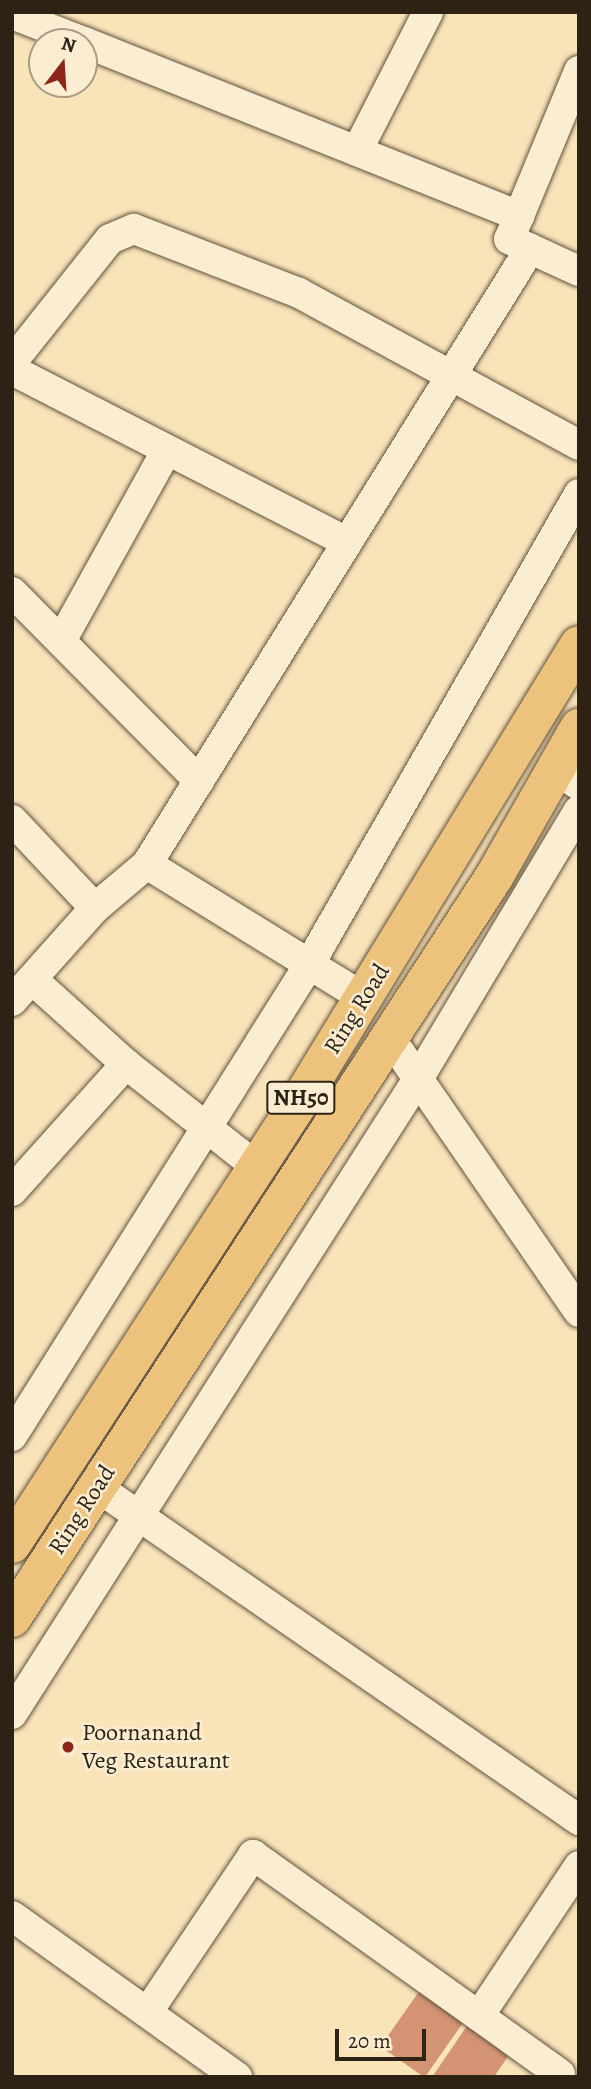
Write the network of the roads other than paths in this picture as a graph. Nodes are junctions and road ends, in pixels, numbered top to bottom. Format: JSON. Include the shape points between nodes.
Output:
{"nodes":[{"id":1,"x":12,"y":14,"type":"edge"},
{"id":2,"x":416,"y":16,"type":"edge"},
{"id":3,"x":48,"y":28,"type":"edge"},
{"id":4,"x":98,"y":48,"type":"edge"},
{"id":5,"x":579,"y":71,"type":"edge"},
{"id":6,"x":357,"y":151,"type":"junction"},
{"id":7,"x":519,"y":216,"type":"junction"},
{"id":8,"x":530,"y":249,"type":"junction"},
{"id":9,"x":579,"y":271,"type":"edge"},
{"id":10,"x":12,"y":362,"type":"edge"},
{"id":11,"x":12,"y":370,"type":"edge"},
{"id":12,"x":452,"y":374,"type":"junction"},
{"id":13,"x":579,"y":445,"type":"edge"},
{"id":14,"x":167,"y":450,"type":"junction"},
{"id":15,"x":579,"y":494,"type":"edge"},
{"id":16,"x":347,"y":542,"type":"junction"},
{"id":17,"x":12,"y":592,"type":"edge"},
{"id":18,"x":61,"y":642,"type":"junction"},
{"id":19,"x":579,"y":645,"type":"edge"},
{"id":20,"x":579,"y":728,"type":"edge"},
{"id":21,"x":567,"y":778,"type":"edge"},
{"id":22,"x":199,"y":781,"type":"junction"},
{"id":23,"x":579,"y":810,"type":"edge"},
{"id":24,"x":12,"y":820,"type":"edge"},
{"id":25,"x":147,"y":864,"type":"junction"},
{"id":26,"x":95,"y":908,"type":"junction"},
{"id":27,"x":309,"y":965,"type":"junction"},
{"id":28,"x":23,"y":991,"type":"edge"},
{"id":29,"x":364,"y":998,"type":"junction"},
{"id":30,"x":390,"y":1038,"type":"junction"},
{"id":31,"x":126,"y":1064,"type":"junction"},
{"id":32,"x":418,"y":1079,"type":"junction"},
{"id":33,"x":209,"y":1130,"type":"junction"},
{"id":34,"x":257,"y":1167,"type":"junction"},
{"id":35,"x":12,"y":1191,"type":"edge"},
{"id":36,"x":579,"y":1312,"type":"edge"},
{"id":37,"x":12,"y":1436,"type":"edge"},
{"id":38,"x":97,"y":1487,"type":"junction"},
{"id":39,"x":136,"y":1514,"type":"junction"},
{"id":40,"x":12,"y":1544,"type":"edge"},
{"id":41,"x":12,"y":1618,"type":"edge"},
{"id":42,"x":12,"y":1714,"type":"edge"},
{"id":43,"x":579,"y":1820,"type":"edge"},
{"id":44,"x":579,"y":1866,"type":"edge"},
{"id":45,"x":12,"y":1916,"type":"edge"},
{"id":46,"x":149,"y":2010,"type":"junction"},
{"id":47,"x":479,"y":2016,"type":"junction"},
{"id":48,"x":560,"y":2074,"type":"dead end"},
{"id":49,"x":237,"y":2077,"type":"edge"}],
"edges":[{"from":1,"to":3,"type":"street"},
{"from":2,"to":6,"type":"street"},
{"from":4,"to":6,"type":"street"},
{"from":5,"to":7,"type":"street"},
{"from":6,"to":7,"type":"street"},
{"from":7,"to":8,"type":"street","via":[[509,239]]},
{"from":8,"to":9,"type":"street"},
{"from":8,"to":12,"type":"street"},
{"from":10,"to":12,"type":"street","via":[[110,239],[134,229],[299,293]]},
{"from":11,"to":14,"type":"street"},
{"from":12,"to":13,"type":"street"},
{"from":12,"to":16,"type":"street"},
{"from":14,"to":16,"type":"street"},
{"from":14,"to":18,"type":"street"},
{"from":15,"to":27,"type":"street"},
{"from":16,"to":22,"type":"street"},
{"from":17,"to":18,"type":"street"},
{"from":18,"to":22,"type":"street"},
{"from":19,"to":29,"type":"highway","name":"Ring Road","number":"NH50"},
{"from":20,"to":21,"type":"highway","name":"Ring Road","number":"NH50"},
{"from":21,"to":30,"type":"highway","name":"Ring Road","number":"NH50"},
{"from":22,"to":25,"type":"street"},
{"from":23,"to":32,"type":"street"},
{"from":24,"to":26,"type":"street"},
{"from":25,"to":26,"type":"street"},
{"from":25,"to":27,"type":"street"},
{"from":26,"to":28,"type":"street"},
{"from":27,"to":29,"type":"street"},
{"from":27,"to":33,"type":"street"},
{"from":28,"to":31,"type":"street"},
{"from":29,"to":34,"type":"highway","name":"Ring Road","number":"NH50"},
{"from":30,"to":32,"type":"street"},
{"from":30,"to":38,"type":"highway","name":"Ring Road","number":"NH50"},
{"from":31,"to":33,"type":"street"},
{"from":31,"to":35,"type":"street"},
{"from":32,"to":36,"type":"street"},
{"from":32,"to":39,"type":"street"},
{"from":33,"to":34,"type":"street"},
{"from":33,"to":37,"type":"street"},
{"from":34,"to":40,"type":"highway","name":"Ring Road","number":"NH50"},
{"from":38,"to":39,"type":"street"},
{"from":38,"to":41,"type":"highway","name":"Ring Road","number":"NH50"},
{"from":39,"to":42,"type":"street"},
{"from":39,"to":43,"type":"street"},
{"from":44,"to":47,"type":"street"},
{"from":45,"to":46,"type":"street"},
{"from":46,"to":47,"type":"street","via":[[253,1855]]},
{"from":46,"to":49,"type":"street"},
{"from":47,"to":48,"type":"street"}]}
